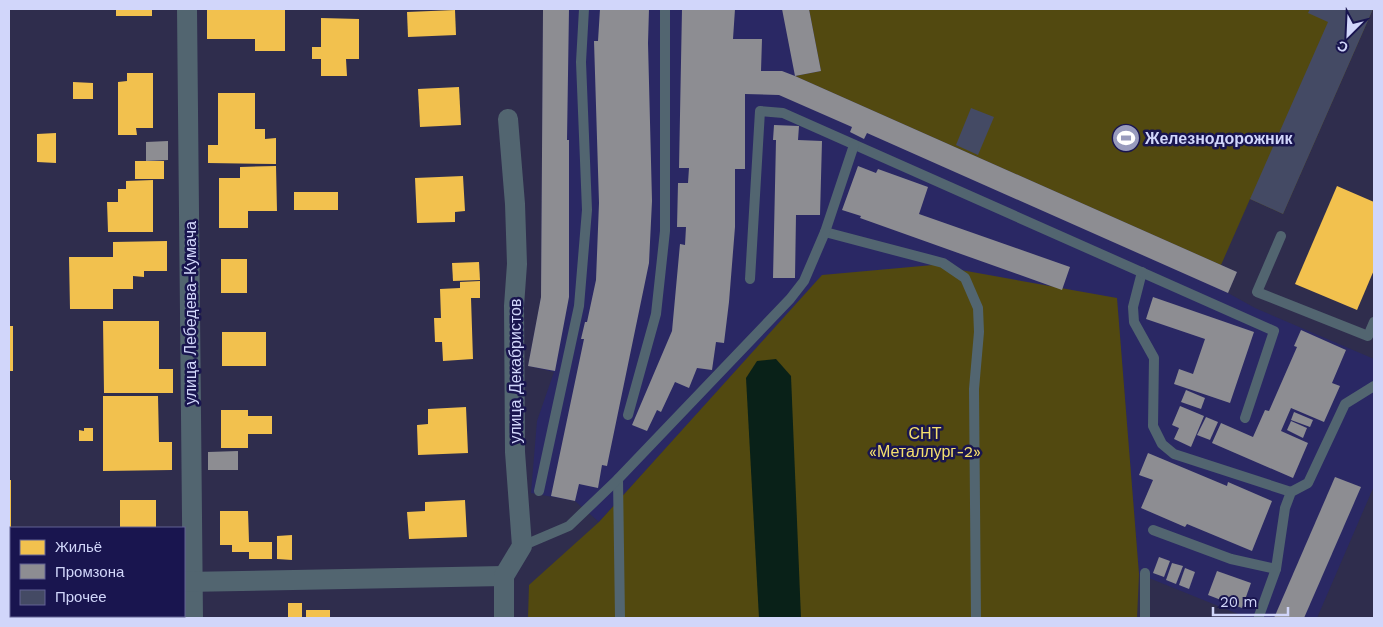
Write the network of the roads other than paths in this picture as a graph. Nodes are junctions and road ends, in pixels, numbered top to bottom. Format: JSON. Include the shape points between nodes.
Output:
{"nodes":[{"id":1,"x":187,"y":9,"type":"edge"},
{"id":2,"x":584,"y":9,"type":"edge"},
{"id":3,"x":665,"y":9,"type":"edge"},
{"id":4,"x":508,"y":119,"type":"dead end"},
{"id":5,"x":854,"y":145,"type":"junction"},
{"id":6,"x":825,"y":232,"type":"junction"},
{"id":7,"x":1281,"y":236,"type":"dead end"},
{"id":8,"x":1142,"y":272,"type":"junction"},
{"id":9,"x":750,"y":279,"type":"dead end"},
{"id":10,"x":1374,"y":322,"type":"edge"},
{"id":11,"x":1374,"y":386,"type":"edge"},
{"id":12,"x":628,"y":415,"type":"dead end"},
{"id":13,"x":1245,"y":418,"type":"dead end"},
{"id":14,"x":618,"y":479,"type":"junction"},
{"id":15,"x":539,"y":491,"type":"dead end"},
{"id":16,"x":1291,"y":492,"type":"junction"},
{"id":17,"x":1153,"y":530,"type":"dead end"},
{"id":18,"x":522,"y":546,"type":"junction"},
{"id":19,"x":1276,"y":569,"type":"junction"},
{"id":20,"x":1145,"y":573,"type":"dead end"},
{"id":21,"x":504,"y":576,"type":"junction"},
{"id":22,"x":188,"y":582,"type":"edge"},
{"id":23,"x":1259,"y":616,"type":"dead end"},
{"id":24,"x":193,"y":618,"type":"edge"},
{"id":25,"x":504,"y":618,"type":"edge"},
{"id":26,"x":620,"y":618,"type":"edge"},
{"id":27,"x":976,"y":618,"type":"edge"},
{"id":28,"x":1145,"y":618,"type":"edge"}],
"edges":[{"from":1,"to":22,"type":"street","name":"улица Лебедева-Кумача"},
{"from":2,"to":15,"type":"lane","via":[[581,62],[587,210],[580,296]]},
{"from":3,"to":12,"type":"lane","via":[[665,232],[656,314]]},
{"from":4,"to":18,"type":"street","name":"улица Декабристов","via":[[515,204],[515,452]]},
{"from":5,"to":6,"type":"lane"},
{"from":5,"to":8,"type":"lane"},
{"from":5,"to":9,"type":"lane","via":[[783,113],[760,111]]},
{"from":6,"to":14,"type":"lane","via":[[804,281],[790,299]]},
{"from":6,"to":27,"type":"lane","via":[[943,264],[965,278],[978,308],[974,389]]},
{"from":7,"to":10,"type":"lane","via":[[1257,292],[1368,336]]},
{"from":8,"to":13,"type":"lane","via":[[1274,331]]},
{"from":8,"to":16,"type":"lane","via":[[1133,307],[1134,322],[1154,358],[1152,426],[1162,444],[1174,454]]},
{"from":11,"to":16,"type":"lane","via":[[1345,404],[1308,483]]},
{"from":14,"to":18,"type":"lane","via":[[568,526]]},
{"from":14,"to":26,"type":"lane"},
{"from":16,"to":19,"type":"lane","via":[[1285,508]]},
{"from":17,"to":19,"type":"lane","via":[[1231,560]]},
{"from":18,"to":21,"type":"street"},
{"from":19,"to":23,"type":"lane"},
{"from":20,"to":28,"type":"lane"},
{"from":21,"to":22,"type":"street"},
{"from":21,"to":25,"type":"street"},
{"from":22,"to":24,"type":"street","name":"улица Лебедева-Кумача"}]}
